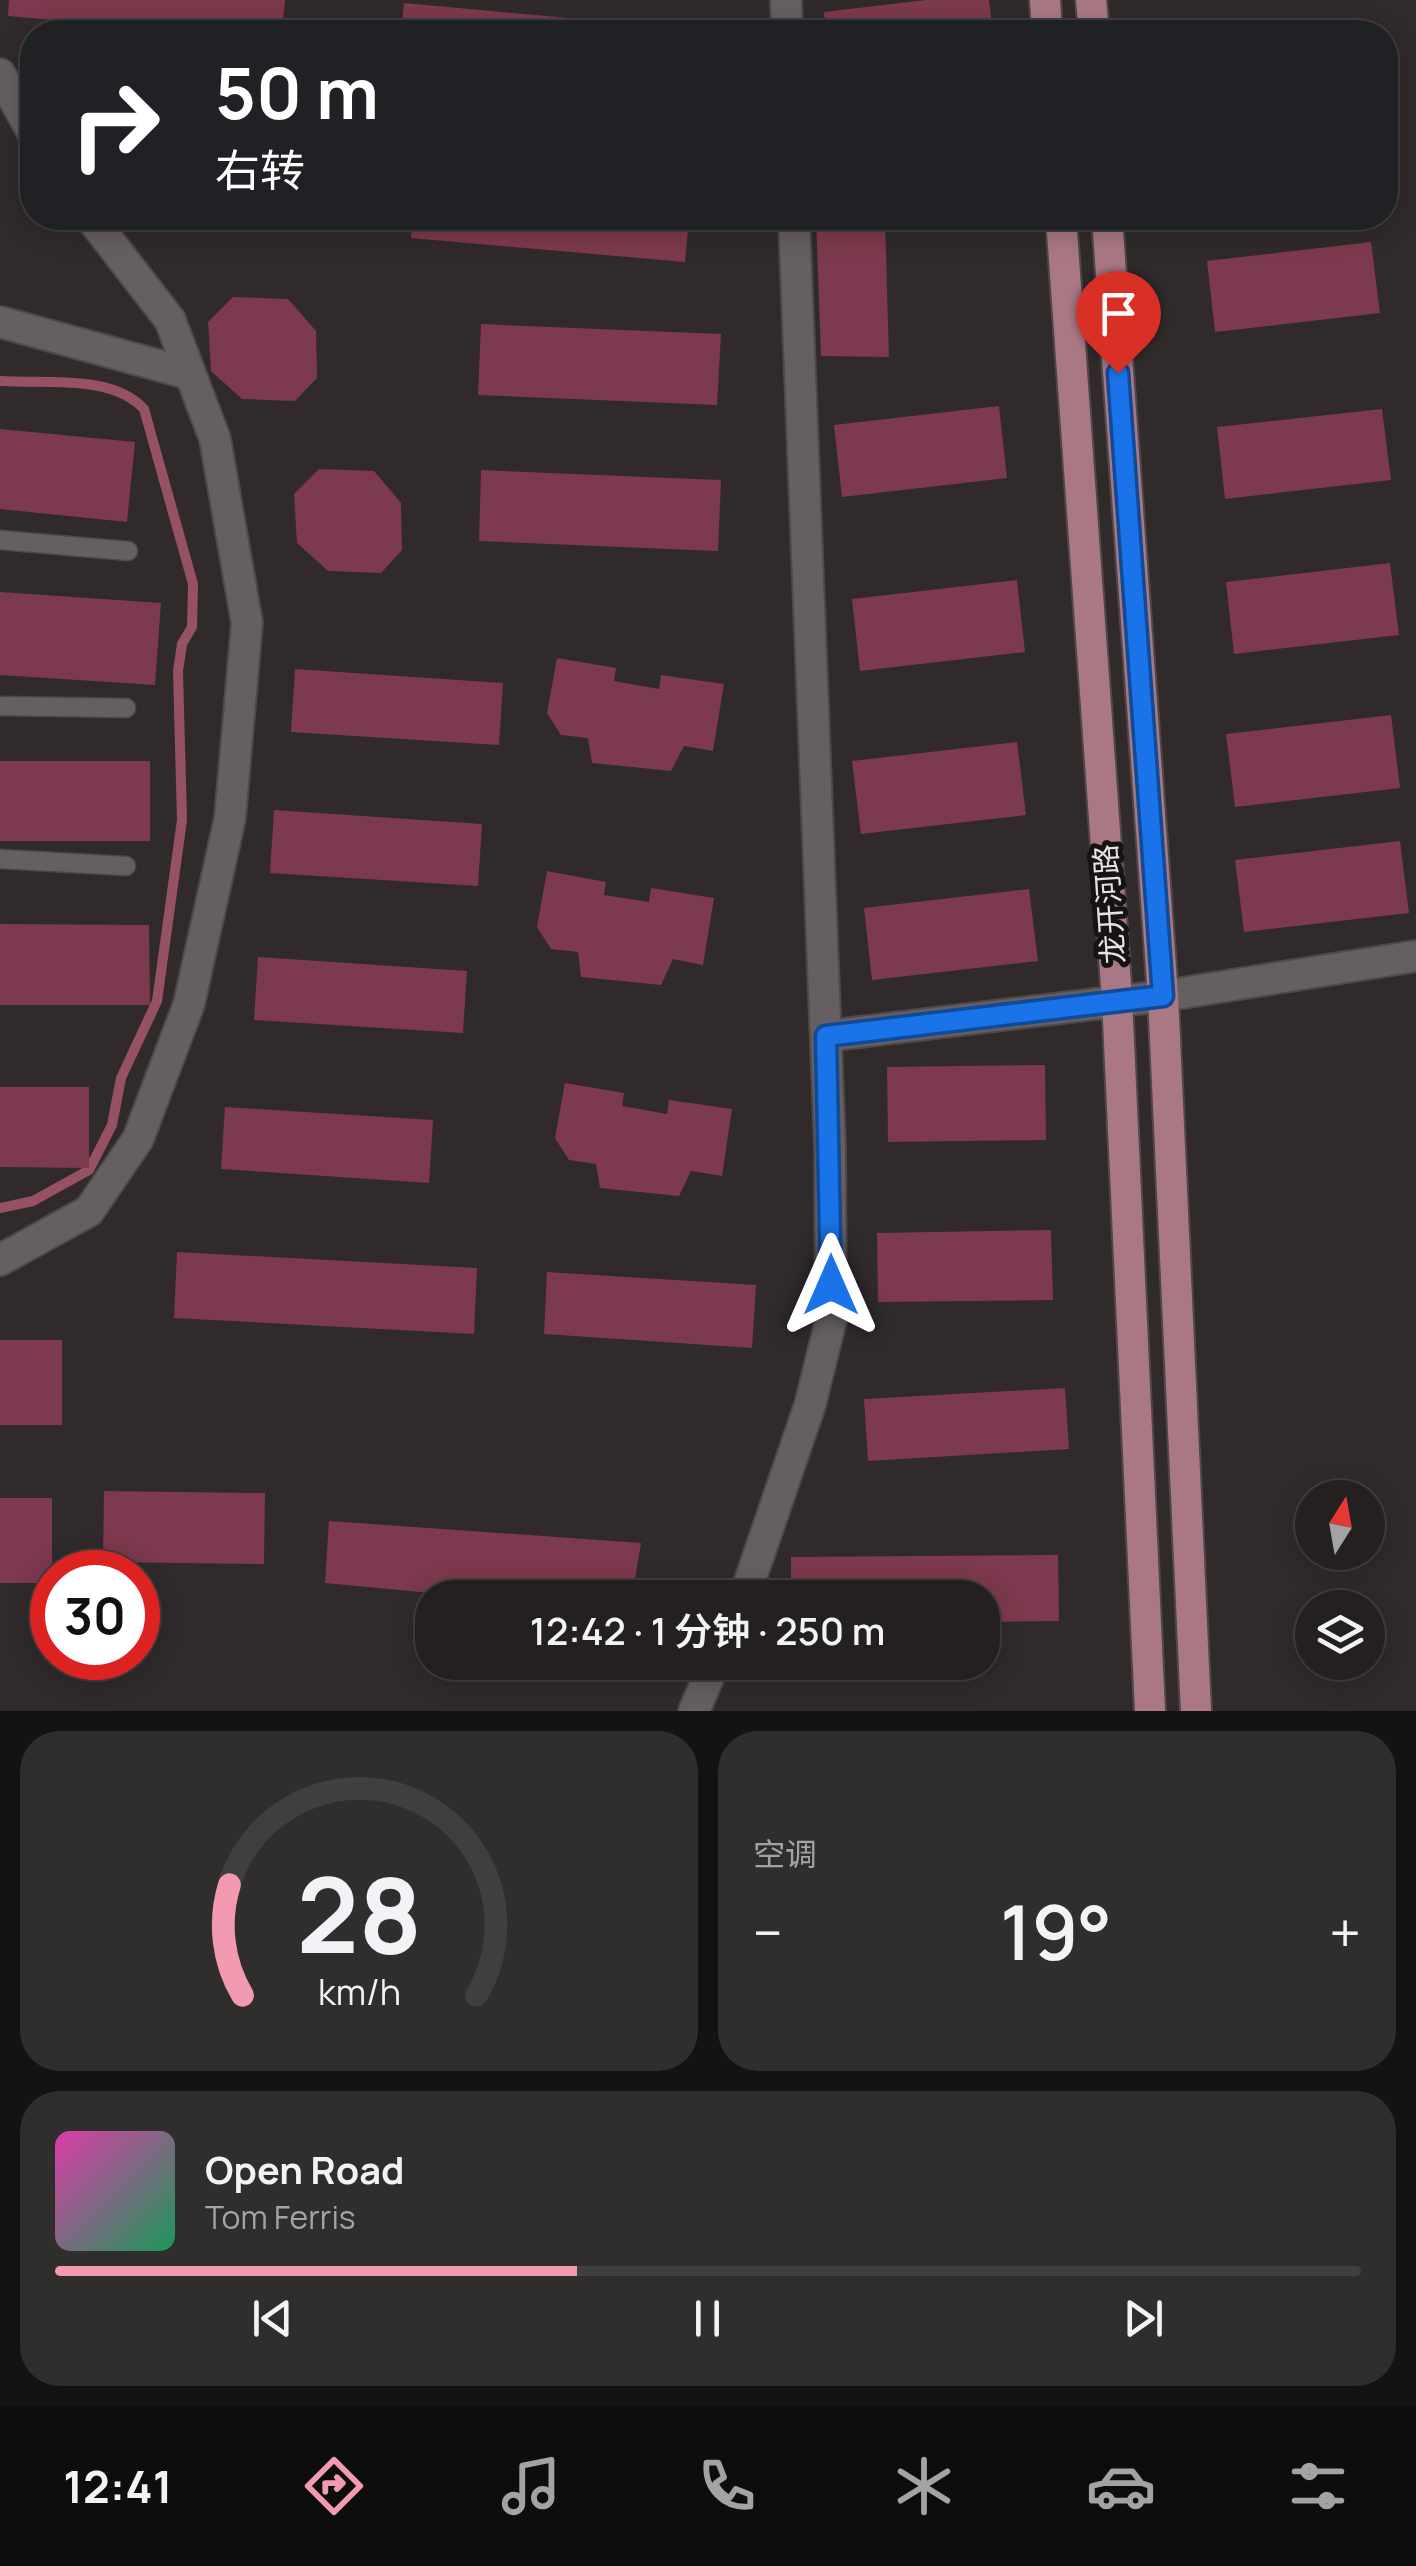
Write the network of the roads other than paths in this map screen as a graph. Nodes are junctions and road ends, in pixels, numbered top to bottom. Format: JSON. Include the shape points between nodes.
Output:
{"nodes":[{"id":1,"x":0,"y":74,"type":"edge"},
{"id":2,"x":20,"y":110,"type":"edge"},
{"id":3,"x":100,"y":230,"type":"edge"},
{"id":4,"x":794,"y":230,"type":"edge"},
{"id":5,"x":1061,"y":230,"type":"edge"},
{"id":6,"x":1108,"y":230,"type":"edge"},
{"id":7,"x":0,"y":322,"type":"edge"},
{"id":8,"x":190,"y":374,"type":"junction"},
{"id":9,"x":0,"y":540,"type":"edge"},
{"id":10,"x":128,"y":551,"type":"dead end"},
{"id":11,"x":0,"y":706,"type":"edge"},
{"id":12,"x":126,"y":708,"type":"dead end"},
{"id":13,"x":0,"y":859,"type":"edge"},
{"id":14,"x":126,"y":866,"type":"dead end"},
{"id":15,"x":1416,"y":956,"type":"edge"},
{"id":16,"x":1163,"y":996,"type":"junction"},
{"id":17,"x":1117,"y":999,"type":"junction"},
{"id":18,"x":826,"y":1036,"type":"junction"},
{"id":19,"x":0,"y":1260,"type":"edge"},
{"id":20,"x":750,"y":1580,"type":"edge"},
{"id":21,"x":708,"y":1680,"type":"edge"},
{"id":22,"x":694,"y":1711,"type":"edge"},
{"id":23,"x":1150,"y":1711,"type":"edge"},
{"id":24,"x":1196,"y":1711,"type":"edge"}],
"edges":[{"from":1,"to":2,"type":"street"},
{"from":3,"to":8,"type":"street","via":[[170,320]]},
{"from":4,"to":18,"type":"street"},
{"from":5,"to":17,"type":"main road","name":"龙开河路"},
{"from":6,"to":16,"type":"main road","name":"龙开河路"},
{"from":7,"to":8,"type":"street"},
{"from":8,"to":19,"type":"street","via":[[215,439],[247,623],[230,818],[190,1004],[138,1140],[89,1211]]},
{"from":9,"to":10,"type":"lane"},
{"from":11,"to":12,"type":"lane"},
{"from":13,"to":14,"type":"lane"},
{"from":15,"to":16,"type":"street"},
{"from":16,"to":17,"type":"street"},
{"from":16,"to":24,"type":"main road","name":"龙开河路"},
{"from":17,"to":18,"type":"street"},
{"from":17,"to":23,"type":"main road","name":"龙开河路"},
{"from":18,"to":20,"type":"street","via":[[831,1320],[810,1405]]},
{"from":21,"to":22,"type":"street"}]}
